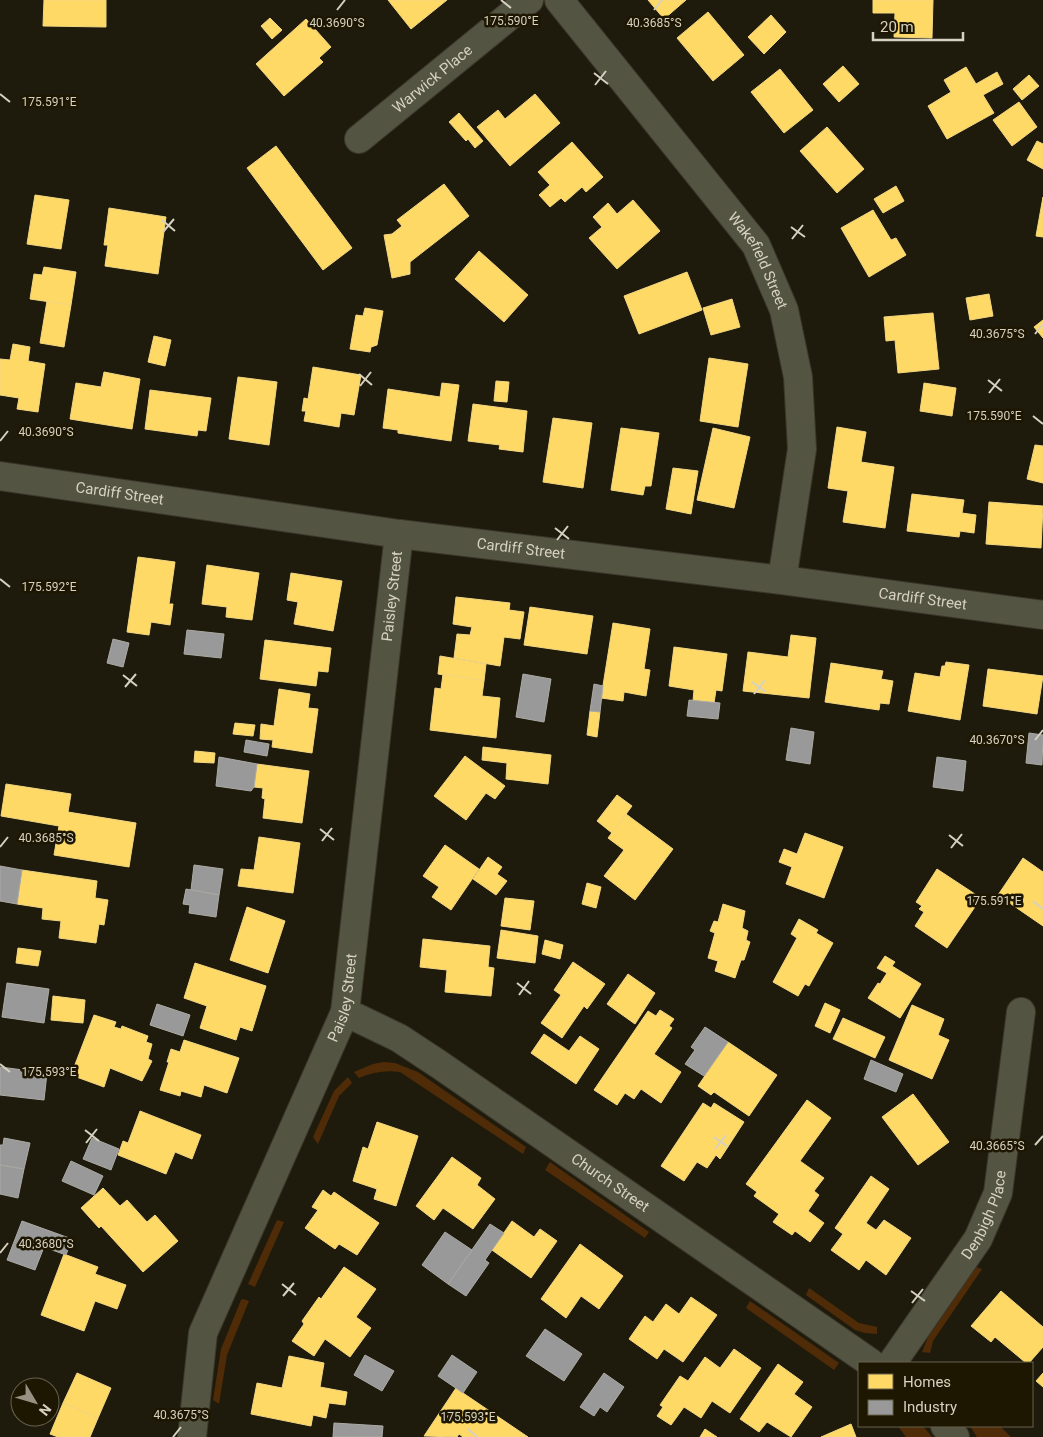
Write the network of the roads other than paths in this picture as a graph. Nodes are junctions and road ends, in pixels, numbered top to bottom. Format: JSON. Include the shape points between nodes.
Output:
{"nodes":[{"id":1,"x":529,"y":0,"type":"edge"},
{"id":2,"x":559,"y":0,"type":"edge"},
{"id":3,"x":359,"y":140,"type":"dead end"},
{"id":4,"x":0,"y":476,"type":"edge"},
{"id":5,"x":399,"y":534,"type":"junction"},
{"id":6,"x":782,"y":580,"type":"junction"},
{"id":7,"x":1043,"y":615,"type":"edge"},
{"id":8,"x":345,"y":1012,"type":"junction"},
{"id":9,"x":1021,"y":1012,"type":"dead end"},
{"id":10,"x":870,"y":1362,"type":"edge"},
{"id":11,"x":893,"y":1362,"type":"edge"},
{"id":12,"x":946,"y":1427,"type":"edge"},
{"id":13,"x":192,"y":1437,"type":"edge"},
{"id":14,"x":955,"y":1437,"type":"edge"}],
"edges":[{"from":1,"to":3,"type":"street","name":"Warwick Place"},
{"from":2,"to":6,"type":"street","name":"Wakefield Street","via":[[756,245],[784,310],[798,377],[802,449]]},
{"from":4,"to":5,"type":"street","name":"Cardiff Street"},
{"from":5,"to":6,"type":"street","name":"Cardiff Street"},
{"from":5,"to":8,"type":"street","name":"Paisley Street"},
{"from":6,"to":7,"type":"street","name":"Cardiff Street"},
{"from":8,"to":10,"type":"street","name":"Church Street","via":[[400,1038],[440,1064]]},
{"from":8,"to":13,"type":"street","name":"Paisley Street","via":[[203,1333]]},
{"from":9,"to":11,"type":"street","name":"Denbigh Place","via":[[998,1193],[978,1240]]},
{"from":12,"to":14,"type":"street"}]}
